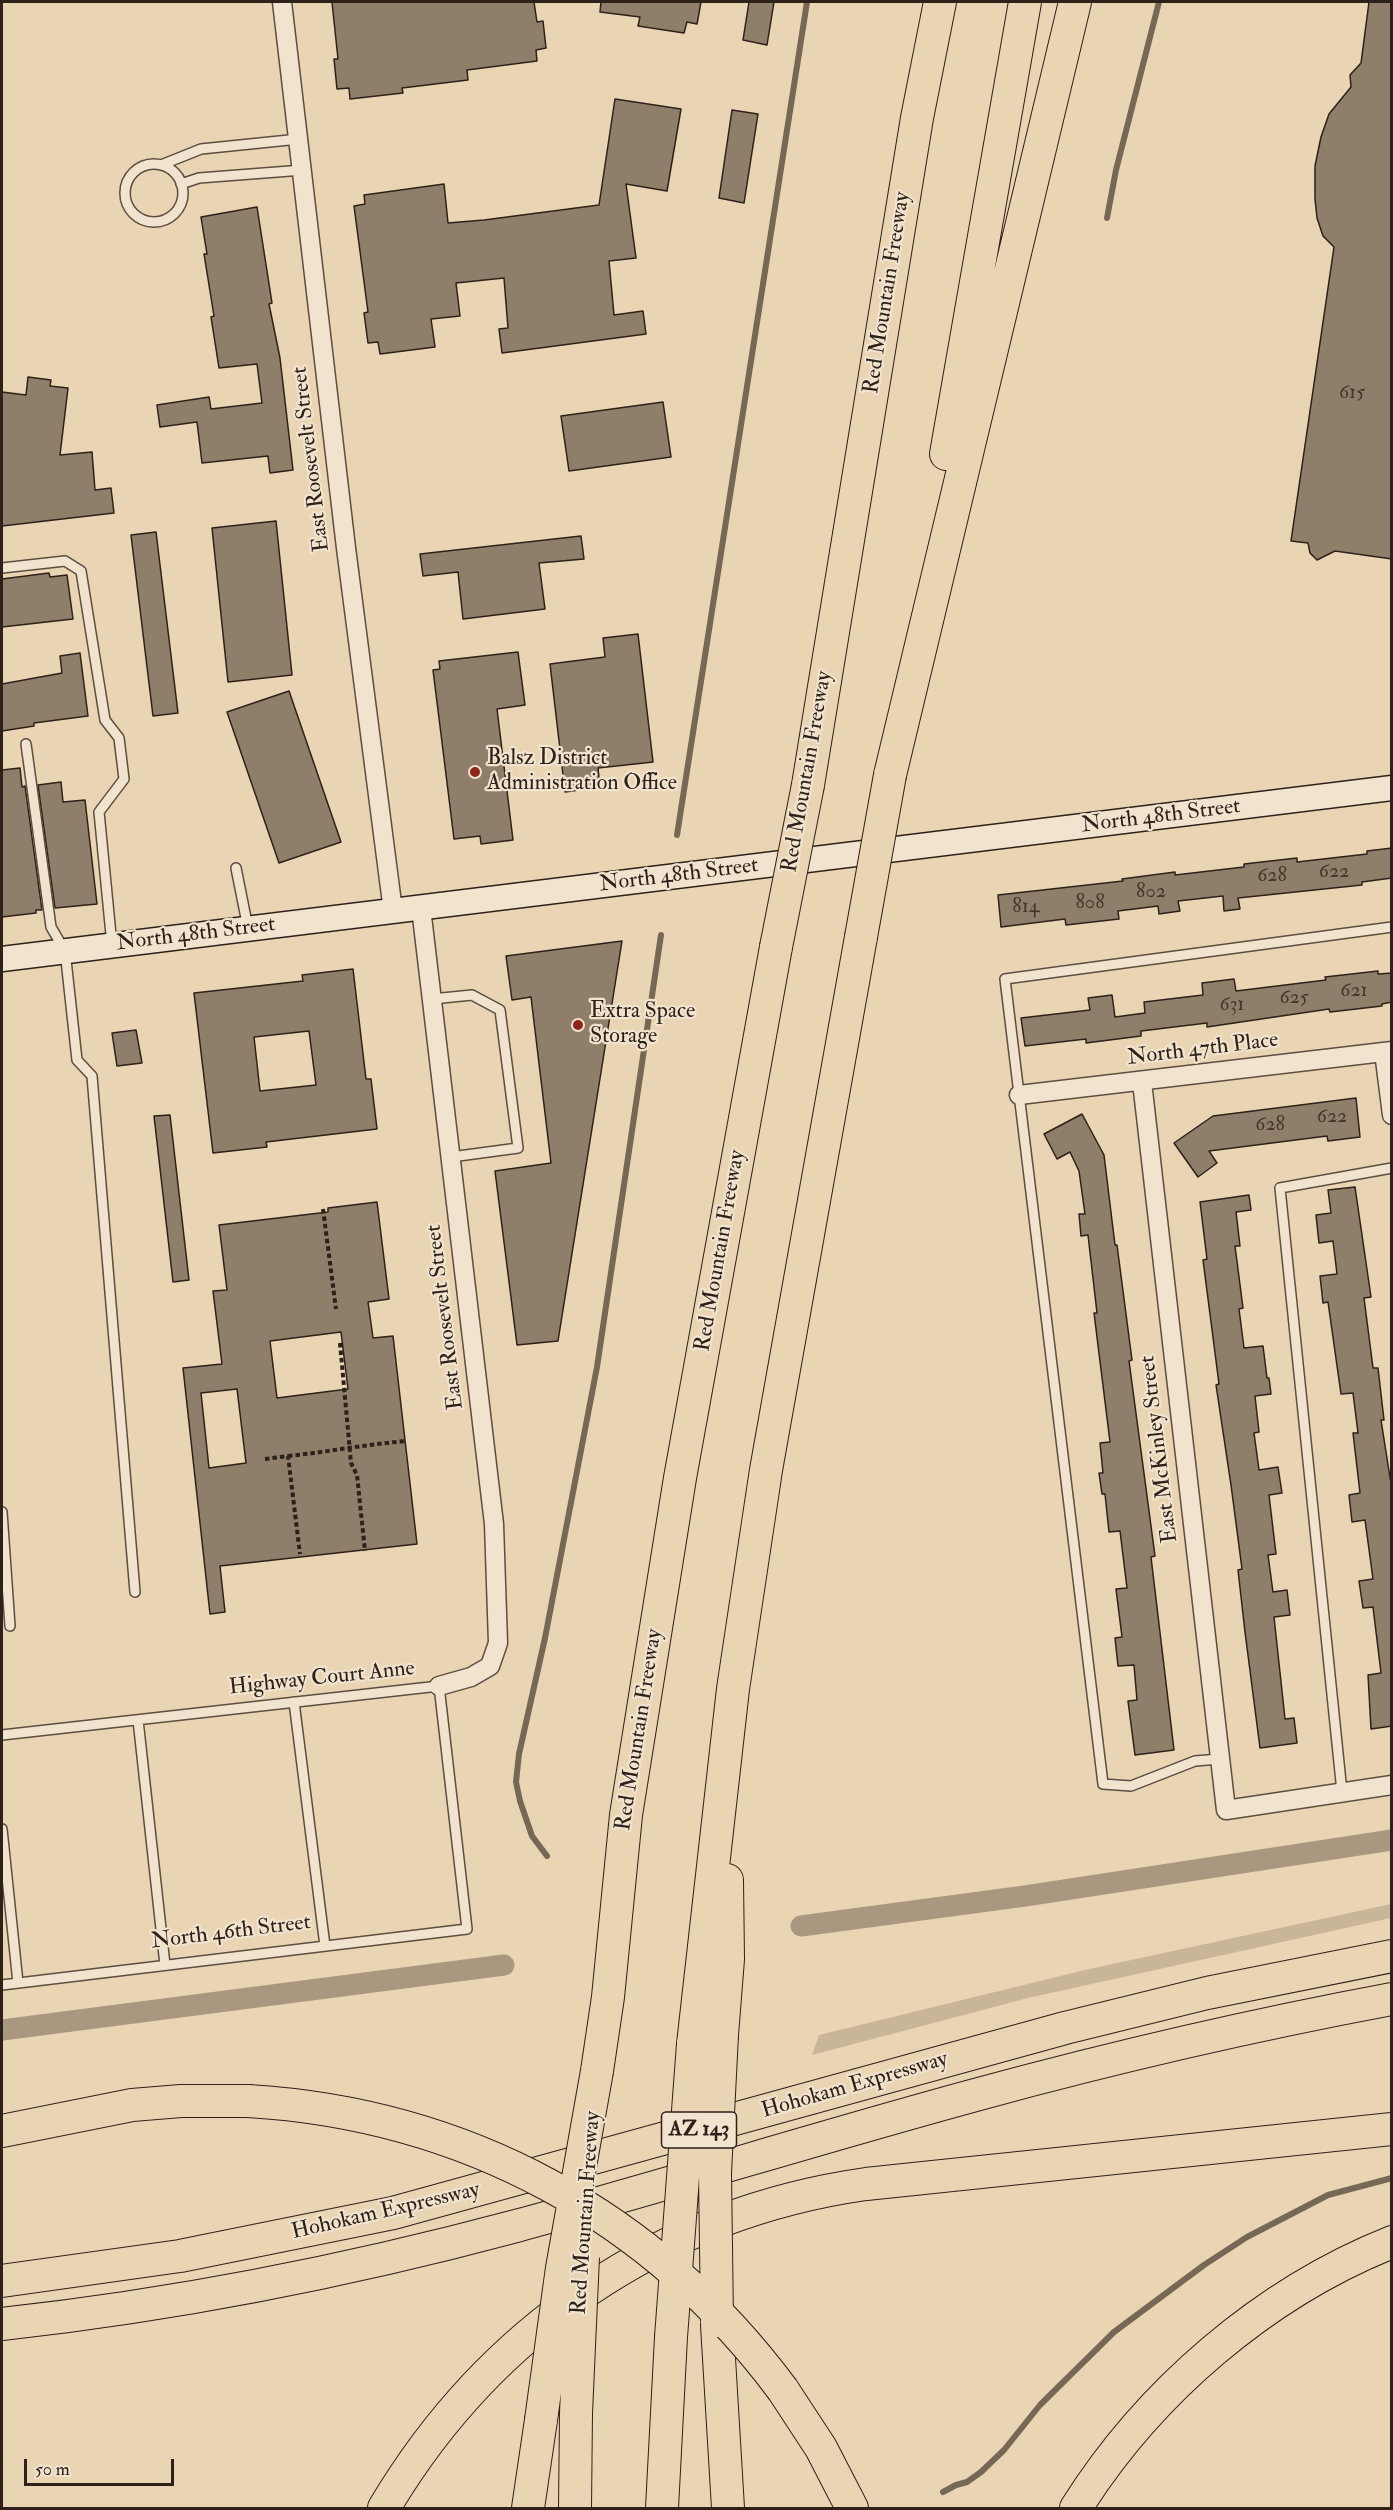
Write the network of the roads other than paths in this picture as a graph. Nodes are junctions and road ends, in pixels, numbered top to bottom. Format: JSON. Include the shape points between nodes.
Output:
{"nodes":[{"id":1,"x":282,"y":2,"type":"edge"},
{"id":2,"x":932,"y":2,"type":"edge"},
{"id":3,"x":940,"y":2,"type":"edge"},
{"id":4,"x":1025,"y":2,"type":"edge"},
{"id":5,"x":1075,"y":2,"type":"edge"},
{"id":6,"x":917,"y":118,"type":"junction"},
{"id":7,"x":299,"y":139,"type":"junction"},
{"id":8,"x":161,"y":165,"type":"junction"},
{"id":9,"x":303,"y":170,"type":"junction"},
{"id":10,"x":181,"y":184,"type":"junction"},
{"id":11,"x":2,"y":568,"type":"edge"},
{"id":12,"x":26,"y":744,"type":"dead end"},
{"id":13,"x":890,"y":775,"type":"junction"},
{"id":14,"x":1392,"y":789,"type":"edge"},
{"id":15,"x":236,"y":868,"type":"dead end"},
{"id":16,"x":421,"y":908,"type":"junction"},
{"id":17,"x":393,"y":911,"type":"junction"},
{"id":18,"x":1392,"y":927,"type":"edge"},
{"id":19,"x":248,"y":929,"type":"junction"},
{"id":20,"x":112,"y":945,"type":"junction"},
{"id":21,"x":65,"y":951,"type":"junction"},
{"id":22,"x":2,"y":959,"type":"edge"},
{"id":23,"x":432,"y":999,"type":"junction"},
{"id":24,"x":1388,"y":1052,"type":"edge"},
{"id":25,"x":1142,"y":1082,"type":"junction"},
{"id":26,"x":1019,"y":1095,"type":"junction"},
{"id":27,"x":1392,"y":1115,"type":"edge"},
{"id":28,"x":451,"y":1157,"type":"junction"},
{"id":29,"x":1392,"y":1168,"type":"edge"},
{"id":30,"x":2,"y":1512,"type":"edge"},
{"id":31,"x":135,"y":1592,"type":"dead end"},
{"id":32,"x":10,"y":1626,"type":"dead end"},
{"id":33,"x":439,"y":1686,"type":"junction"},
{"id":34,"x":294,"y":1702,"type":"junction"},
{"id":35,"x":138,"y":1720,"type":"junction"},
{"id":36,"x":2,"y":1735,"type":"edge"},
{"id":37,"x":1220,"y":1759,"type":"junction"},
{"id":38,"x":1392,"y":1785,"type":"edge"},
{"id":39,"x":1342,"y":1792,"type":"junction"},
{"id":40,"x":2,"y":1829,"type":"edge"},
{"id":41,"x":467,"y":1929,"type":"joint"},
{"id":42,"x":325,"y":1946,"type":"junction"},
{"id":43,"x":1392,"y":1956,"type":"edge"},
{"id":44,"x":165,"y":1965,"type":"junction"},
{"id":45,"x":18,"y":1983,"type":"junction"},
{"id":46,"x":2,"y":1985,"type":"edge"},
{"id":47,"x":1392,"y":1999,"type":"edge"},
{"id":48,"x":707,"y":2040,"type":"junction"},
{"id":49,"x":597,"y":2071,"type":"junction"},
{"id":50,"x":1392,"y":2129,"type":"edge"},
{"id":51,"x":2,"y":2132,"type":"edge"},
{"id":52,"x":1392,"y":2242,"type":"edge"},
{"id":53,"x":2,"y":2281,"type":"edge"},
{"id":54,"x":2,"y":2324,"type":"edge"},
{"id":55,"x":384,"y":2508,"type":"edge"},
{"id":56,"x":528,"y":2508,"type":"edge"},
{"id":57,"x":575,"y":2508,"type":"edge"},
{"id":58,"x":662,"y":2508,"type":"edge"},
{"id":59,"x":728,"y":2508,"type":"edge"},
{"id":60,"x":852,"y":2508,"type":"edge"},
{"id":61,"x":1076,"y":2508,"type":"edge"}],
"edges":[{"from":1,"to":7,"type":"street","name":"East Roosevelt Street"},
{"from":2,"to":6,"type":"highway"},
{"from":3,"to":6,"type":"highway","name":"Red Mountain Freeway"},
{"from":4,"to":13,"type":"highway"},
{"from":5,"to":13,"type":"highway"},
{"from":6,"to":49,"type":"highway","name":"Red Mountain Freeway","bridge":true,"via":[[808,785],[680,1478],[631,1781]]},
{"from":7,"to":8,"type":"lane","via":[[201,149]]},
{"from":7,"to":9,"type":"street","name":"East Roosevelt Street"},
{"from":8,"to":10,"type":"lane","via":[[172,170]]},
{"from":8,"to":10,"type":"lane","via":[[139,168],[126,186],[125,197],[137,217],[159,222],[169,218],[182,200]]},
{"from":9,"to":10,"type":"lane","via":[[199,178]]},
{"from":9,"to":17,"type":"street","name":"East Roosevelt Street","via":[[347,559]]},
{"from":11,"to":20,"type":"lane","via":[[65,561],[81,571],[105,720],[119,738],[124,779],[99,812]]},
{"from":12,"to":21,"type":"lane","via":[[51,927]]},
{"from":13,"to":48,"type":"highway","bridge":true,"via":[[774,1418],[724,1760],[728,1959]]},
{"from":14,"to":16,"type":"street","name":"North 48th Street"},
{"from":15,"to":19,"type":"lane"},
{"from":16,"to":17,"type":"street","name":"North 48th Street"},
{"from":16,"to":23,"type":"street","name":"East Roosevelt Street"},
{"from":17,"to":19,"type":"street","name":"North 48th Street"},
{"from":18,"to":26,"type":"lane","via":[[1005,979]]},
{"from":19,"to":20,"type":"street","name":"North 48th Street"},
{"from":20,"to":21,"type":"street","name":"North 48th Street"},
{"from":21,"to":22,"type":"street","name":"North 48th Street"},
{"from":21,"to":31,"type":"lane","via":[[77,1060],[92,1076]]},
{"from":23,"to":28,"type":"street","name":"East Roosevelt Street"},
{"from":23,"to":28,"type":"lane","via":[[472,995],[500,1010],[518,1148]]},
{"from":24,"to":25,"type":"street","name":"North 47th Place"},
{"from":24,"to":27,"type":"street"},
{"from":25,"to":26,"type":"street","name":"North 47th Place"},
{"from":25,"to":37,"type":"street","name":"East McKinley Street"},
{"from":26,"to":37,"type":"lane","via":[[1103,1784],[1131,1786],[1195,1761]]},
{"from":28,"to":33,"type":"street","name":"East Roosevelt Street","via":[[494,1524],[498,1643],[490,1666],[471,1677]]},
{"from":29,"to":39,"type":"lane","via":[[1280,1188]]},
{"from":30,"to":32,"type":"lane"},
{"from":33,"to":34,"type":"lane","name":"Highway Court Anne"},
{"from":33,"to":41,"type":"lane","name":"Highway Court Anne"},
{"from":34,"to":35,"type":"lane","name":"Highway Court Anne"},
{"from":34,"to":42,"type":"lane"},
{"from":35,"to":36,"type":"lane","name":"Highway Court Anne"},
{"from":35,"to":44,"type":"lane"},
{"from":37,"to":39,"type":"street","name":"East McKinley Street","via":[[1226,1810]]},
{"from":38,"to":39,"type":"street"},
{"from":40,"to":45,"type":"lane"},
{"from":41,"to":42,"type":"lane","name":"North 46th Street"},
{"from":42,"to":44,"type":"lane","name":"North 46th Street"},
{"from":43,"to":53,"type":"highway","name":"Hohokam Expressway","number":"AZ 143","via":[[1208,1993],[1065,2028],[393,2213],[180,2256]]},
{"from":44,"to":45,"type":"lane","name":"North 46th Street"},
{"from":45,"to":46,"type":"lane","name":"North 46th Street"},
{"from":47,"to":54,"type":"highway","name":"Hohokam Expressway","number":"AZ 143","via":[[1188,2041],[1045,2077],[518,2226],[376,2260],[223,2292]]},
{"from":48,"to":58,"type":"highway","bridge":true,"via":[[671,2337]]},
{"from":48,"to":59,"type":"highway","bridge":true},
{"from":49,"to":56,"type":"highway","bridge":true,"via":[[562,2268]]},
{"from":49,"to":57,"type":"highway","name":"Red Mountain Freeway","bridge":true,"via":[[582,2262]]},
{"from":50,"to":55,"type":"highway","via":[[855,2186],[778,2202],[724,2220],[664,2245],[617,2272],[572,2300],[515,2346],[438,2428]]},
{"from":51,"to":60,"type":"highway","bridge":true,"via":[[155,2102],[248,2101],[314,2107],[387,2121],[476,2151],[583,2203],[670,2267],[722,2316],[783,2390],[821,2448]]},
{"from":52,"to":61,"type":"highway","via":[[1291,2295],[1206,2357],[1152,2410]]}]}
